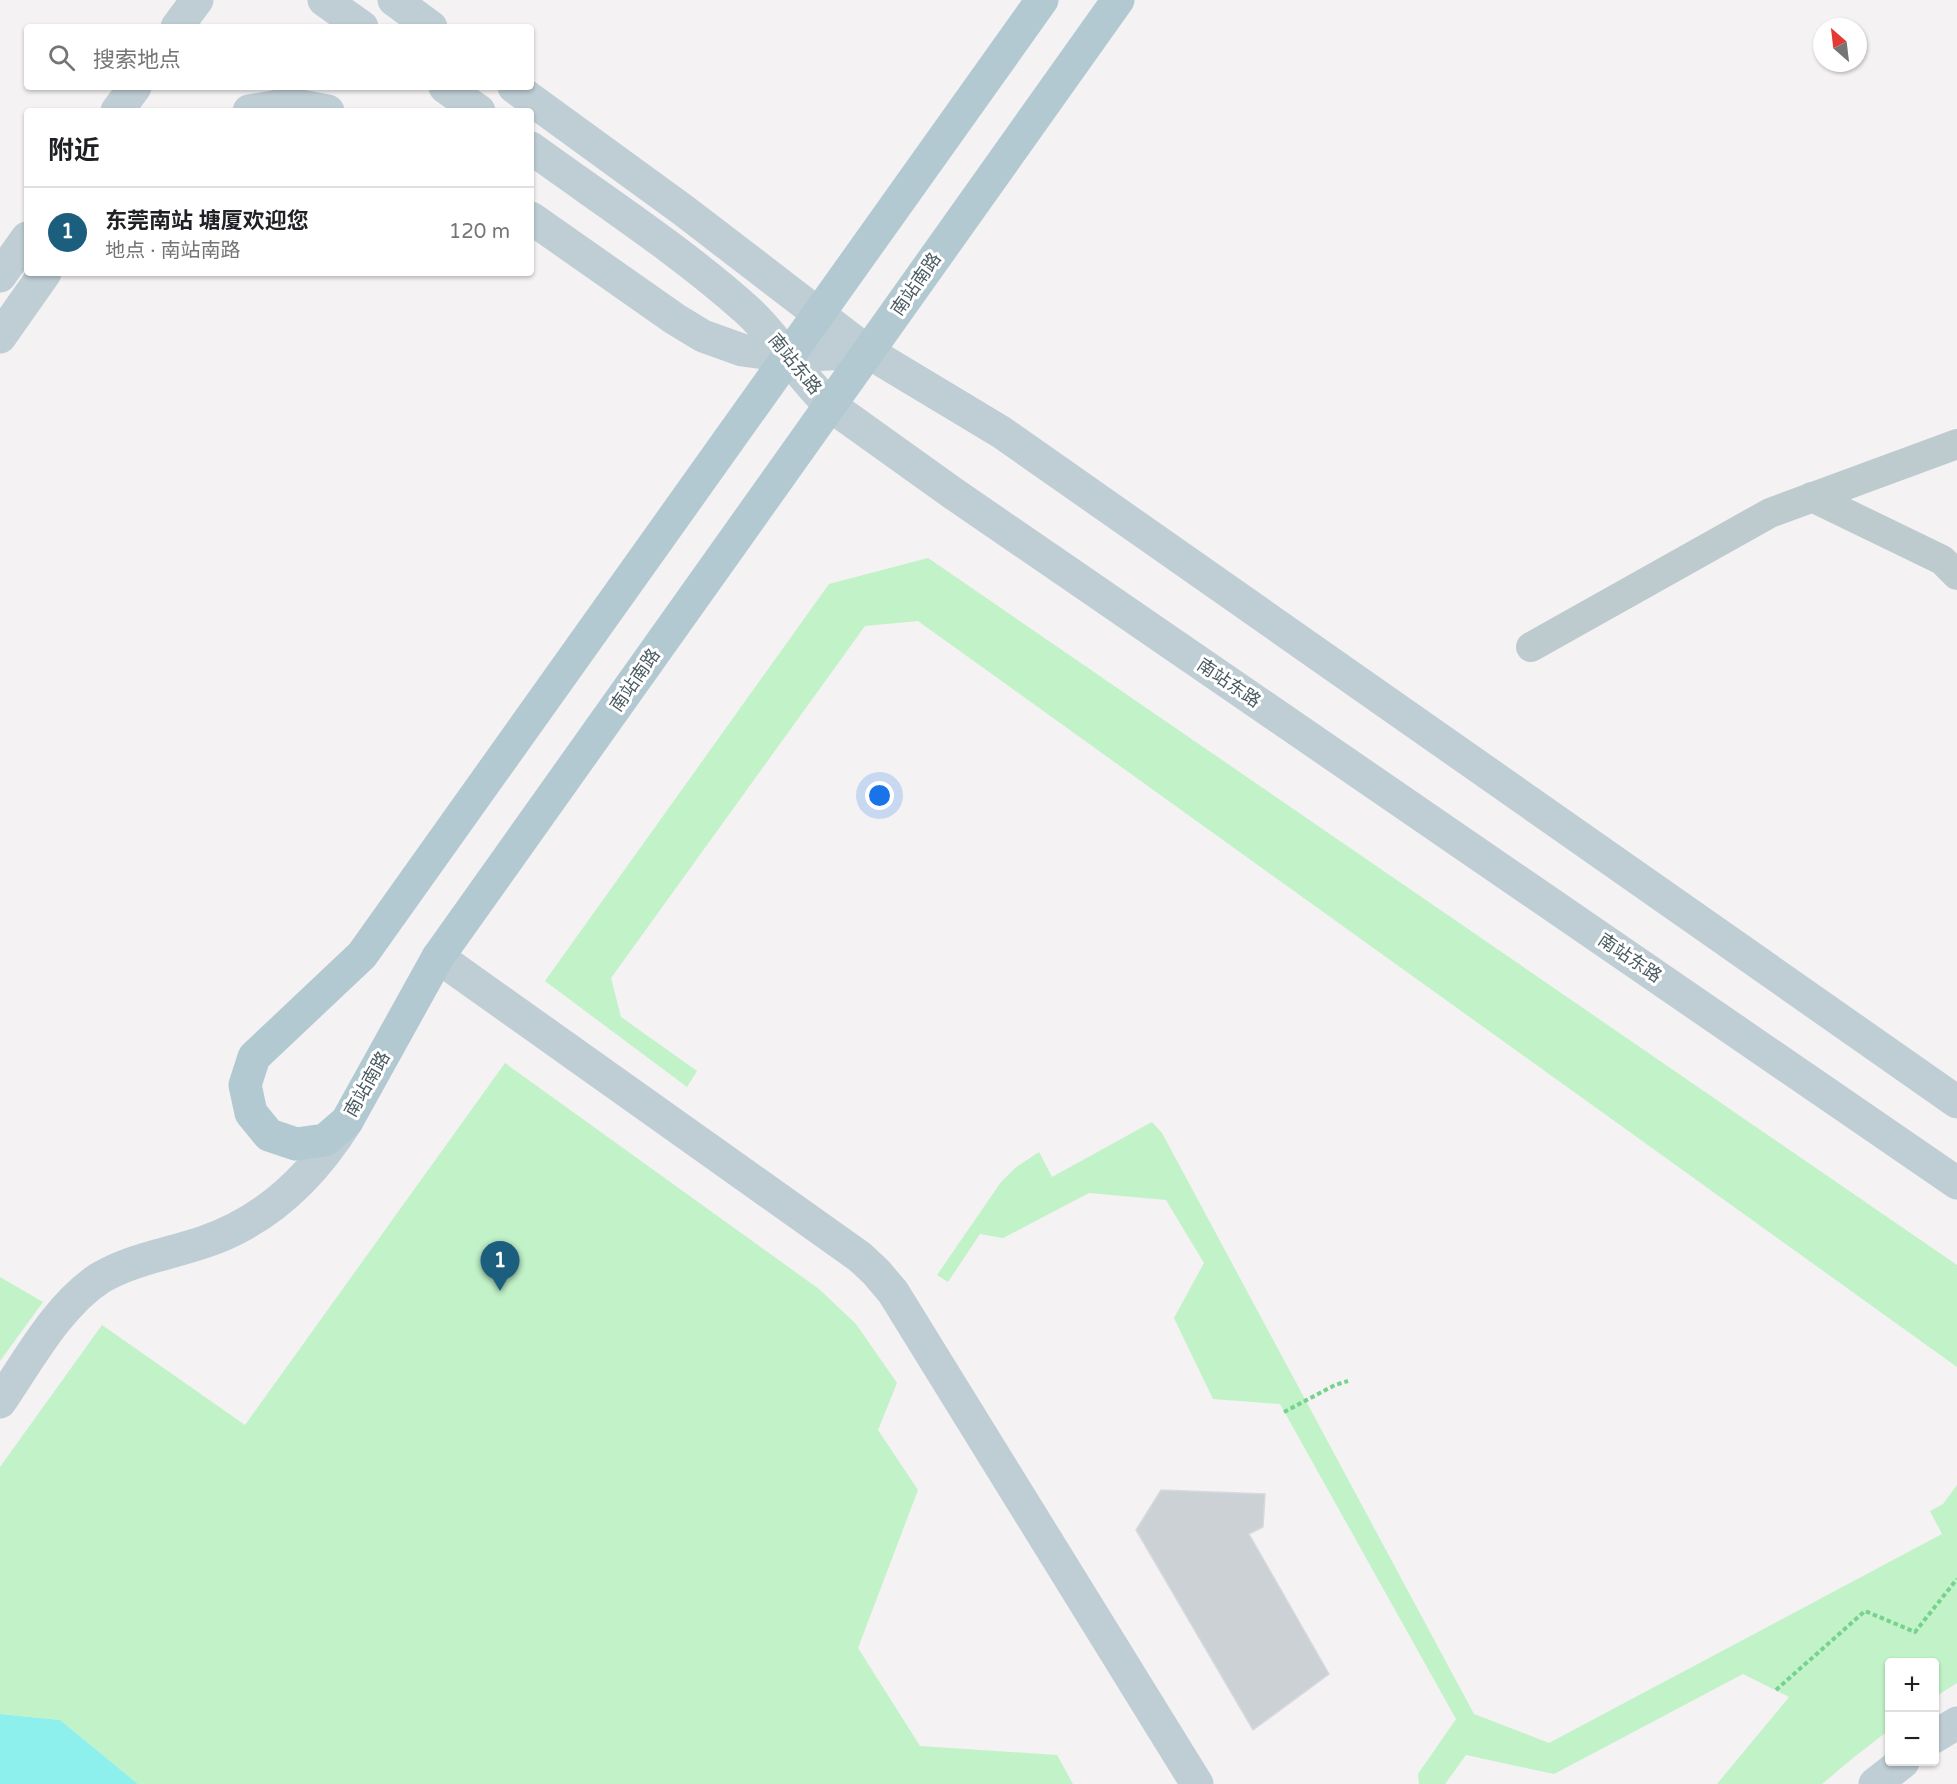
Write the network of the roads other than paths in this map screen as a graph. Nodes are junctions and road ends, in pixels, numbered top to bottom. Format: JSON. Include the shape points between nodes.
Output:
{"nodes":[{"id":1,"x":196,"y":0,"type":"edge"},
{"id":2,"x":324,"y":0,"type":"edge"},
{"id":3,"x":393,"y":0,"type":"edge"},
{"id":4,"x":1042,"y":0,"type":"edge"},
{"id":5,"x":1118,"y":0,"type":"edge"},
{"id":6,"x":179,"y":24,"type":"edge"},
{"id":7,"x":358,"y":24,"type":"edge"},
{"id":8,"x":427,"y":24,"type":"edge"},
{"id":9,"x":133,"y":90,"type":"edge"},
{"id":10,"x":450,"y":90,"type":"edge"},
{"id":11,"x":518,"y":90,"type":"edge"},
{"id":12,"x":119,"y":108,"type":"edge"},
{"id":13,"x":267,"y":108,"type":"edge"},
{"id":14,"x":312,"y":108,"type":"edge"},
{"id":15,"x":475,"y":108,"type":"edge"},
{"id":16,"x":534,"y":150,"type":"edge"},
{"id":17,"x":534,"y":220,"type":"edge"},
{"id":18,"x":24,"y":242,"type":"edge"},
{"id":19,"x":0,"y":276,"type":"edge"},
{"id":20,"x":43,"y":276,"type":"edge"},
{"id":21,"x":818,"y":315,"type":"junction"},
{"id":22,"x":0,"y":337,"type":"edge"},
{"id":23,"x":868,"y":352,"type":"junction"},
{"id":24,"x":789,"y":356,"type":"junction"},
{"id":25,"x":831,"y":406,"type":"junction"},
{"id":26,"x":1957,"y":444,"type":"edge"},
{"id":27,"x":1812,"y":497,"type":"junction"},
{"id":28,"x":1957,"y":575,"type":"edge"},
{"id":29,"x":1531,"y":646,"type":"dead end"},
{"id":30,"x":438,"y":957,"type":"junction"},
{"id":31,"x":1957,"y":1102,"type":"edge"},
{"id":32,"x":347,"y":1121,"type":"junction"},
{"id":33,"x":1957,"y":1182,"type":"edge"},
{"id":34,"x":0,"y":1402,"type":"edge"},
{"id":35,"x":1957,"y":1723,"type":"edge"},
{"id":36,"x":1939,"y":1734,"type":"edge"},
{"id":37,"x":1897,"y":1766,"type":"edge"},
{"id":38,"x":1197,"y":1784,"type":"edge"},
{"id":39,"x":1875,"y":1784,"type":"edge"}],
"edges":[{"from":1,"to":6,"type":"main road"},
{"from":2,"to":7,"type":"main road"},
{"from":3,"to":8,"type":"main road"},
{"from":4,"to":21,"type":"main road","name":"南站南路"},
{"from":5,"to":23,"type":"main road","name":"南站南路"},
{"from":9,"to":12,"type":"main road"},
{"from":10,"to":15,"type":"main road"},
{"from":11,"to":21,"type":"main road"},
{"from":13,"to":14,"type":"main road","via":[[290,104]]},
{"from":16,"to":24,"type":"main road","name":"南站东路","via":[[722,288],[773,335]]},
{"from":17,"to":24,"type":"main road","via":[[703,336],[742,350]]},
{"from":18,"to":19,"type":"main road"},
{"from":20,"to":22,"type":"main road"},
{"from":21,"to":23,"type":"main road"},
{"from":21,"to":24,"type":"main road","name":"南站南路"},
{"from":23,"to":24,"type":"main road"},
{"from":23,"to":25,"type":"main road","name":"南站南路"},
{"from":23,"to":31,"type":"main road","via":[[1001,432]]},
{"from":24,"to":25,"type":"main road","name":"南站东路"},
{"from":24,"to":32,"type":"main road","name":"南站南路","via":[[362,955],[254,1057],[245,1085],[251,1113],[269,1135],[296,1144],[325,1140]]},
{"from":25,"to":30,"type":"main road","name":"南站南路"},
{"from":25,"to":33,"type":"main road","name":"南站东路"},
{"from":26,"to":27,"type":"street"},
{"from":27,"to":28,"type":"street","via":[[1942,560]]},
{"from":27,"to":29,"type":"street","via":[[1770,513]]},
{"from":30,"to":32,"type":"main road","name":"南站南路"},
{"from":30,"to":38,"type":"main road","via":[[876,1272]]},
{"from":32,"to":34,"type":"main road","via":[[308,1175],[256,1218],[204,1242],[123,1266],[78,1295],[59,1315]]},
{"from":35,"to":36,"type":"main road"},
{"from":37,"to":39,"type":"main road"}]}
